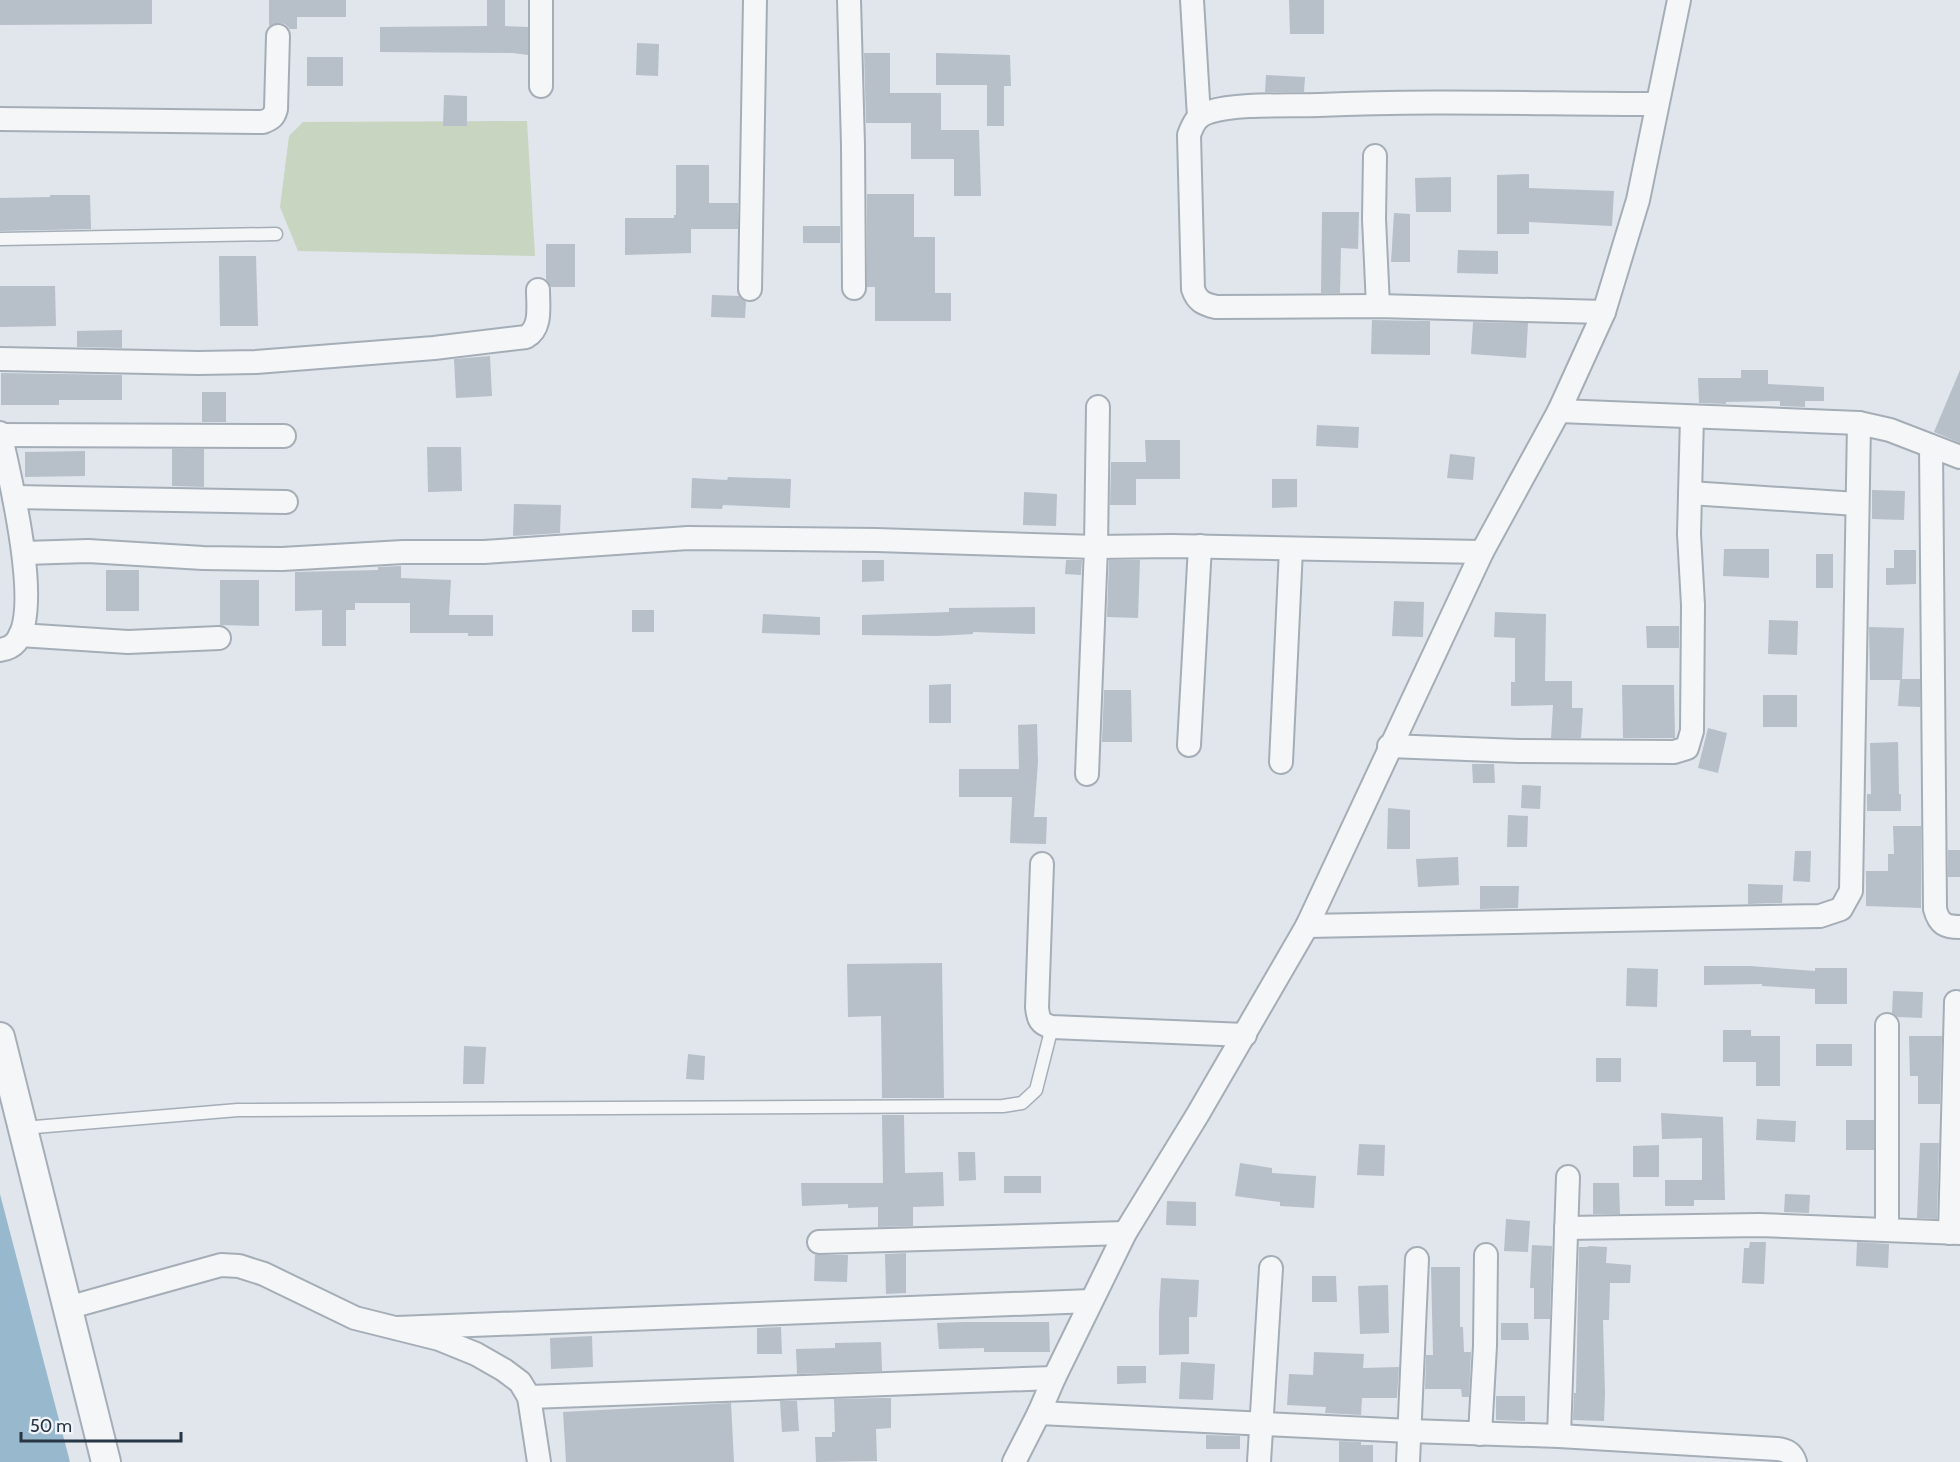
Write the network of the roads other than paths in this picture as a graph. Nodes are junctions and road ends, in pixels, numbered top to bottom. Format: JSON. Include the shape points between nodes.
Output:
{"nodes":[{"id":1,"x":541,"y":0,"type":"edge"},
{"id":2,"x":755,"y":0,"type":"edge"},
{"id":3,"x":849,"y":0,"type":"edge"},
{"id":4,"x":1192,"y":0,"type":"edge"},
{"id":5,"x":1679,"y":0,"type":"edge"},
{"id":6,"x":278,"y":36,"type":"dead end"},
{"id":7,"x":541,"y":86,"type":"dead end"},
{"id":8,"x":1657,"y":104,"type":"junction"},
{"id":9,"x":1199,"y":117,"type":"junction"},
{"id":10,"x":0,"y":119,"type":"edge"},
{"id":11,"x":1375,"y":156,"type":"dead end"},
{"id":12,"x":276,"y":234,"type":"dead end"},
{"id":13,"x":0,"y":239,"type":"edge"},
{"id":14,"x":854,"y":288,"type":"dead end"},
{"id":15,"x":750,"y":289,"type":"dead end"},
{"id":16,"x":538,"y":290,"type":"dead end"},
{"id":17,"x":1378,"y":306,"type":"junction"},
{"id":18,"x":1604,"y":312,"type":"junction"},
{"id":19,"x":0,"y":359,"type":"edge"},
{"id":20,"x":1098,"y":407,"type":"dead end"},
{"id":21,"x":1558,"y":411,"type":"junction"},
{"id":22,"x":1692,"y":417,"type":"junction"},
{"id":23,"x":1859,"y":423,"type":"junction"},
{"id":24,"x":0,"y":434,"type":"edge"},
{"id":25,"x":284,"y":436,"type":"dead end"},
{"id":26,"x":1931,"y":446,"type":"junction"},
{"id":27,"x":1960,"y":457,"type":"edge"},
{"id":28,"x":1690,"y":493,"type":"junction"},
{"id":29,"x":14,"y":497,"type":"junction"},
{"id":30,"x":286,"y":501,"type":"dead end"},
{"id":31,"x":1857,"y":504,"type":"junction"},
{"id":32,"x":1200,"y":546,"type":"junction"},
{"id":33,"x":1096,"y":548,"type":"junction"},
{"id":34,"x":1291,"y":549,"type":"junction"},
{"id":35,"x":1482,"y":552,"type":"junction"},
{"id":36,"x":24,"y":553,"type":"junction"},
{"id":37,"x":20,"y":635,"type":"junction"},
{"id":38,"x":219,"y":638,"type":"dead end"},
{"id":39,"x":0,"y":650,"type":"edge"},
{"id":40,"x":1189,"y":745,"type":"dead end"},
{"id":41,"x":1389,"y":746,"type":"junction"},
{"id":42,"x":1281,"y":762,"type":"dead end"},
{"id":43,"x":1087,"y":774,"type":"dead end"},
{"id":44,"x":1042,"y":864,"type":"dead end"},
{"id":45,"x":1307,"y":926,"type":"junction"},
{"id":46,"x":1960,"y":927,"type":"edge"},
{"id":47,"x":1956,"y":1002,"type":"dead end"},
{"id":48,"x":1887,"y":1024,"type":"dead end"},
{"id":49,"x":1052,"y":1027,"type":"junction"},
{"id":50,"x":1245,"y":1035,"type":"junction"},
{"id":51,"x":0,"y":1036,"type":"edge"},
{"id":52,"x":23,"y":1128,"type":"junction"},
{"id":53,"x":1568,"y":1177,"type":"dead end"},
{"id":54,"x":1566,"y":1228,"type":"junction"},
{"id":55,"x":1887,"y":1230,"type":"junction"},
{"id":56,"x":1125,"y":1233,"type":"junction"},
{"id":57,"x":1955,"y":1233,"type":"edge"},
{"id":58,"x":819,"y":1242,"type":"dead end"},
{"id":59,"x":1486,"y":1255,"type":"dead end"},
{"id":60,"x":1418,"y":1259,"type":"dead end"},
{"id":61,"x":1271,"y":1268,"type":"dead end"},
{"id":62,"x":1091,"y":1301,"type":"junction"},
{"id":63,"x":68,"y":1308,"type":"junction"},
{"id":64,"x":397,"y":1328,"type":"junction"},
{"id":65,"x":1054,"y":1378,"type":"junction"},
{"id":66,"x":530,"y":1397,"type":"junction"},
{"id":67,"x":1039,"y":1413,"type":"junction"},
{"id":68,"x":1261,"y":1424,"type":"junction"},
{"id":69,"x":1410,"y":1431,"type":"junction"},
{"id":70,"x":1479,"y":1434,"type":"junction"},
{"id":71,"x":1559,"y":1436,"type":"junction"},
{"id":72,"x":106,"y":1462,"type":"edge"},
{"id":73,"x":539,"y":1462,"type":"edge"},
{"id":74,"x":1014,"y":1462,"type":"edge"},
{"id":75,"x":1259,"y":1462,"type":"edge"},
{"id":76,"x":1408,"y":1462,"type":"edge"},
{"id":77,"x":1795,"y":1462,"type":"edge"}],
"edges":[{"from":1,"to":7,"type":"street"},
{"from":2,"to":15,"type":"street"},
{"from":3,"to":14,"type":"street"},
{"from":4,"to":9,"type":"street"},
{"from":5,"to":8,"type":"street"},
{"from":6,"to":10,"type":"street","via":[[276,109],[269,120]]},
{"from":8,"to":9,"type":"street","via":[[1367,103],[1238,108]]},
{"from":8,"to":18,"type":"street","via":[[1638,200]]},
{"from":9,"to":17,"type":"street","via":[[1188,144],[1196,298],[1216,307]]},
{"from":11,"to":17,"type":"street"},
{"from":12,"to":13,"type":"lane"},
{"from":16,"to":19,"type":"street","via":[[537,323],[533,333],[526,337],[256,362]]},
{"from":17,"to":18,"type":"street"},
{"from":18,"to":21,"type":"street"},
{"from":20,"to":33,"type":"street"},
{"from":21,"to":22,"type":"street"},
{"from":21,"to":35,"type":"street"},
{"from":22,"to":23,"type":"street"},
{"from":22,"to":28,"type":"street"},
{"from":23,"to":26,"type":"street"},
{"from":23,"to":31,"type":"street"},
{"from":24,"to":25,"type":"street"},
{"from":24,"to":29,"type":"street"},
{"from":26,"to":27,"type":"street"},
{"from":26,"to":46,"type":"street","via":[[1935,909],[1941,923]]},
{"from":28,"to":31,"type":"street"},
{"from":28,"to":41,"type":"street","via":[[1692,731],[1687,748],[1662,752]]},
{"from":29,"to":30,"type":"street"},
{"from":29,"to":36,"type":"street"},
{"from":31,"to":45,"type":"street","via":[[1851,891],[1841,909],[1820,916]]},
{"from":32,"to":33,"type":"street"},
{"from":32,"to":34,"type":"street"},
{"from":32,"to":40,"type":"street"},
{"from":33,"to":36,"type":"street","via":[[688,538],[484,552],[282,559],[88,551]]},
{"from":33,"to":43,"type":"street"},
{"from":34,"to":35,"type":"street"},
{"from":34,"to":42,"type":"street"},
{"from":35,"to":41,"type":"street"},
{"from":36,"to":37,"type":"street","via":[[25,613]]},
{"from":37,"to":38,"type":"street","via":[[128,642]]},
{"from":37,"to":39,"type":"street","via":[[10,647]]},
{"from":41,"to":45,"type":"street"},
{"from":44,"to":49,"type":"street","via":[[1037,1007],[1039,1020]]},
{"from":45,"to":50,"type":"street"},
{"from":47,"to":57,"type":"street"},
{"from":48,"to":55,"type":"street"},
{"from":49,"to":50,"type":"street"},
{"from":49,"to":52,"type":"lane","via":[[1036,1090],[1022,1103],[1003,1106],[238,1110]]},
{"from":50,"to":56,"type":"street"},
{"from":51,"to":52,"type":"street"},
{"from":52,"to":63,"type":"street"},
{"from":53,"to":54,"type":"street"},
{"from":54,"to":55,"type":"street","via":[[1760,1226]]},
{"from":54,"to":71,"type":"street"},
{"from":55,"to":57,"type":"street"},
{"from":56,"to":58,"type":"street"},
{"from":56,"to":62,"type":"street"},
{"from":59,"to":70,"type":"street","via":[[1486,1335]]},
{"from":60,"to":69,"type":"street"},
{"from":61,"to":68,"type":"street"},
{"from":62,"to":64,"type":"street"},
{"from":62,"to":65,"type":"street"},
{"from":63,"to":64,"type":"street","via":[[213,1267],[239,1266],[355,1318]]},
{"from":63,"to":72,"type":"street"},
{"from":64,"to":66,"type":"street","via":[[476,1354],[520,1382]]},
{"from":65,"to":66,"type":"street"},
{"from":65,"to":67,"type":"street"},
{"from":66,"to":73,"type":"street"},
{"from":67,"to":68,"type":"street"},
{"from":67,"to":74,"type":"street"},
{"from":68,"to":69,"type":"street"},
{"from":68,"to":75,"type":"street"},
{"from":69,"to":70,"type":"street"},
{"from":69,"to":76,"type":"street"},
{"from":70,"to":71,"type":"street"},
{"from":71,"to":77,"type":"street","via":[[1784,1450]]}]}
